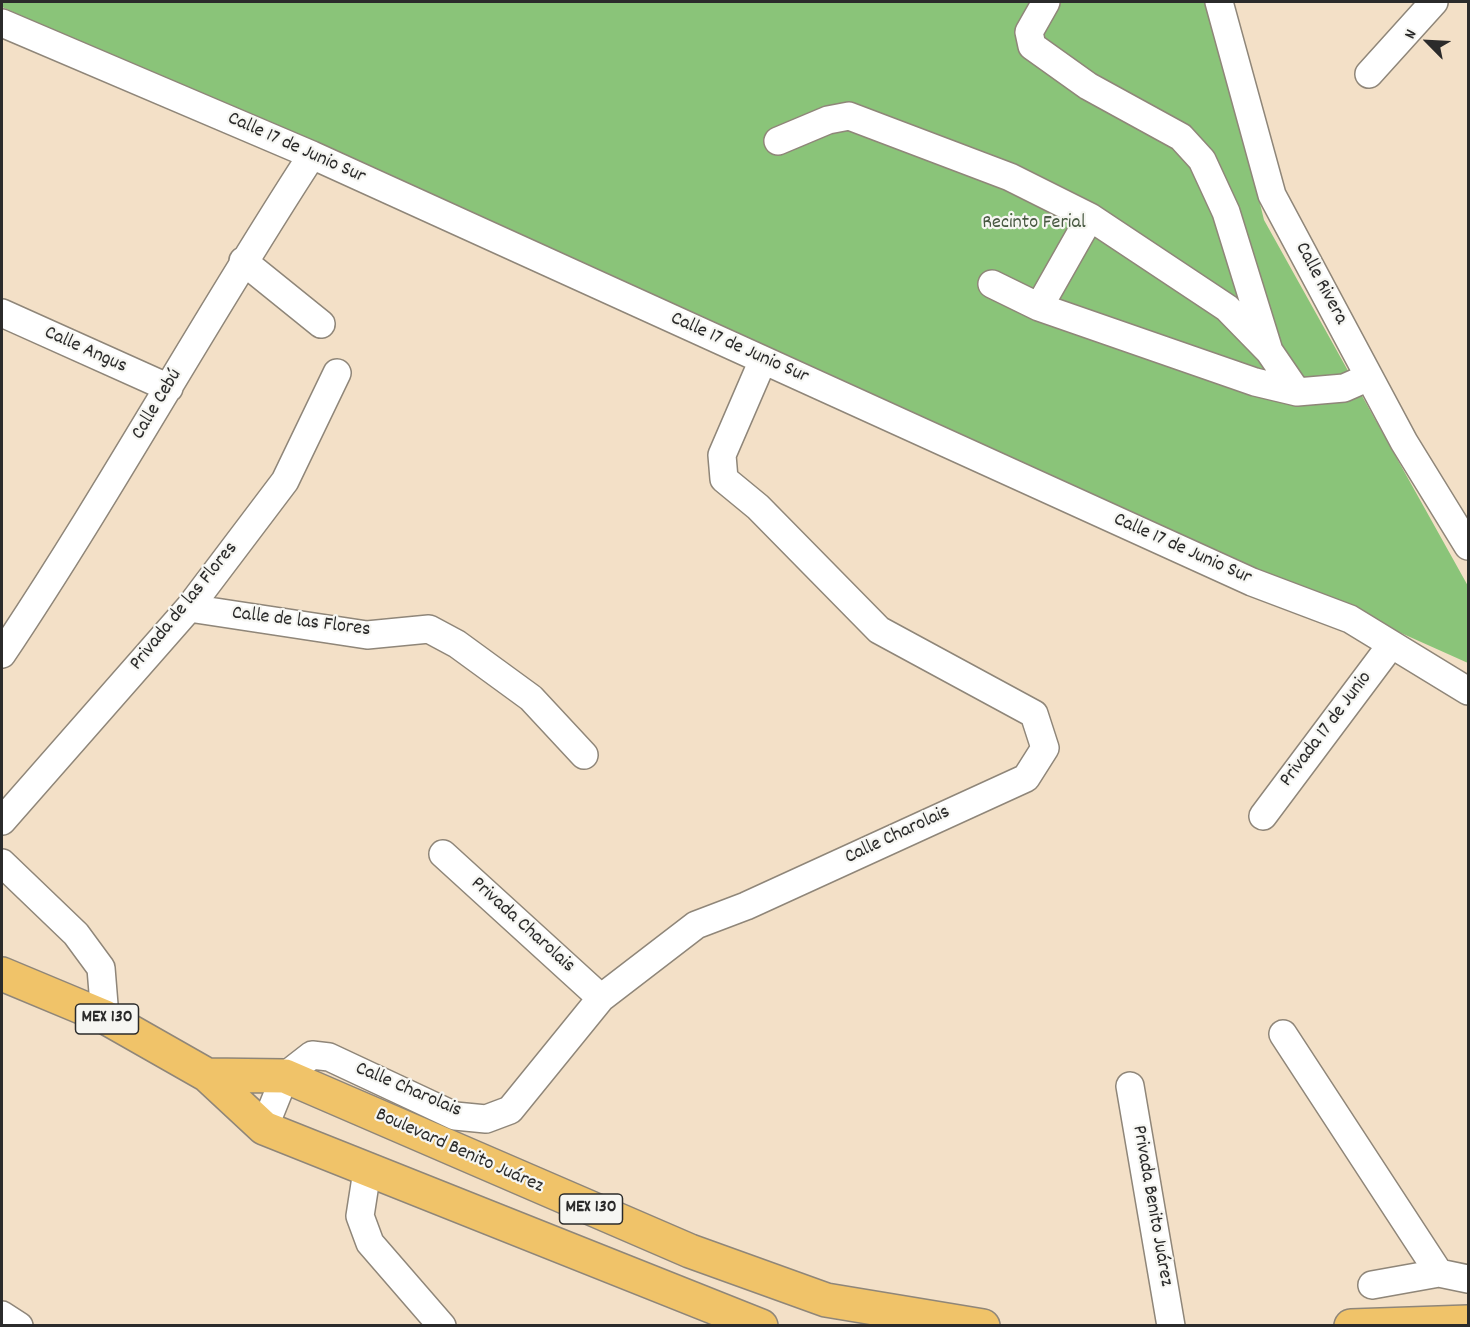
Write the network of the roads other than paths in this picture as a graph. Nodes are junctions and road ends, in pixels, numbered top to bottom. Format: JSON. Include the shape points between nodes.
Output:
{"nodes":[{"id":1,"x":1046,"y":2,"type":"edge"},
{"id":2,"x":1219,"y":2,"type":"edge"},
{"id":3,"x":1434,"y":2,"type":"edge"},
{"id":4,"x":2,"y":23,"type":"edge"},
{"id":5,"x":1369,"y":74,"type":"dead end"},
{"id":6,"x":778,"y":141,"type":"dead end"},
{"id":7,"x":312,"y":154,"type":"junction"},
{"id":8,"x":1090,"y":217,"type":"junction"},
{"id":9,"x":243,"y":261,"type":"junction"},
{"id":10,"x":992,"y":284,"type":"dead end"},
{"id":11,"x":1039,"y":307,"type":"junction"},
{"id":12,"x":2,"y":314,"type":"edge"},
{"id":13,"x":321,"y":324,"type":"dead end"},
{"id":14,"x":1269,"y":351,"type":"junction"},
{"id":15,"x":763,"y":360,"type":"junction"},
{"id":16,"x":338,"y":373,"type":"dead end"},
{"id":17,"x":1370,"y":377,"type":"junction"},
{"id":18,"x":169,"y":388,"type":"junction"},
{"id":19,"x":1297,"y":392,"type":"junction"},
{"id":20,"x":1468,"y":546,"type":"edge"},
{"id":21,"x":189,"y":608,"type":"junction"},
{"id":22,"x":1391,"y":645,"type":"junction"},
{"id":23,"x":2,"y":654,"type":"edge"},
{"id":24,"x":1468,"y":690,"type":"edge"},
{"id":25,"x":584,"y":755,"type":"dead end"},
{"id":26,"x":1263,"y":816,"type":"dead end"},
{"id":27,"x":2,"y":821,"type":"edge"},
{"id":28,"x":443,"y":854,"type":"dead end"},
{"id":29,"x":2,"y":863,"type":"edge"},
{"id":30,"x":2,"y":974,"type":"edge"},
{"id":31,"x":601,"y":998,"type":"junction"},
{"id":32,"x":105,"y":1017,"type":"junction"},
{"id":33,"x":1283,"y":1034,"type":"dead end"},
{"id":34,"x":207,"y":1075,"type":"junction"},
{"id":35,"x":285,"y":1076,"type":"junction"},
{"id":36,"x":1130,"y":1086,"type":"dead end"},
{"id":37,"x":264,"y":1128,"type":"junction"},
{"id":38,"x":367,"y":1171,"type":"junction"},
{"id":39,"x":1459,"y":1274,"type":"edge"},
{"id":40,"x":1372,"y":1285,"type":"dead end"},
{"id":41,"x":2,"y":1315,"type":"edge"},
{"id":42,"x":1468,"y":1322,"type":"edge"},
{"id":43,"x":19,"y":1326,"type":"edge"},
{"id":44,"x":442,"y":1326,"type":"edge"},
{"id":45,"x":761,"y":1326,"type":"edge"},
{"id":46,"x":983,"y":1326,"type":"edge"},
{"id":47,"x":1171,"y":1326,"type":"edge"},
{"id":48,"x":1351,"y":1326,"type":"edge"}],
"edges":[{"from":1,"to":14,"type":"street","via":[[1029,32],[1032,46],[1088,87],[1181,137],[1202,160],[1226,212]]},
{"from":2,"to":17,"type":"street","name":"Calle Rivera","via":[[1272,195]]},
{"from":3,"to":5,"type":"street"},
{"from":4,"to":7,"type":"street","name":"Calle 17 de Junio Sur"},
{"from":6,"to":8,"type":"street","via":[[828,120],[849,116],[1010,177]]},
{"from":7,"to":9,"type":"street","name":"Calle Cebú"},
{"from":7,"to":15,"type":"street","name":"Calle 17 de Junio Sur"},
{"from":8,"to":11,"type":"street"},
{"from":8,"to":14,"type":"street","via":[[1227,308]]},
{"from":9,"to":13,"type":"street"},
{"from":9,"to":18,"type":"street","name":"Calle Cebú"},
{"from":10,"to":11,"type":"street"},
{"from":11,"to":19,"type":"street","via":[[1255,382]]},
{"from":12,"to":18,"type":"street","name":"Calle Angus"},
{"from":14,"to":19,"type":"street"},
{"from":15,"to":22,"type":"street","name":"Calle 17 de Junio Sur","via":[[1252,582],[1350,619]]},
{"from":15,"to":31,"type":"street","name":"Calle Charolais","via":[[722,455],[724,479],[758,507],[879,630],[1034,714],[1045,748],[1026,778],[696,926]]},
{"from":16,"to":21,"type":"street","name":"Privada de las Flores","via":[[285,481]]},
{"from":17,"to":19,"type":"street","via":[[1344,388]]},
{"from":17,"to":20,"type":"street","name":"Calle Rivera","via":[[1404,442]]},
{"from":18,"to":23,"type":"street","name":"Calle Cebú"},
{"from":21,"to":25,"type":"street","name":"Calle de las Flores","via":[[367,634],[429,629],[458,644],[531,698]]},
{"from":21,"to":27,"type":"street","name":"Privada de las Flores"},
{"from":22,"to":24,"type":"street","name":"Calle 17 de Junio Sur"},
{"from":22,"to":26,"type":"street","name":"Privada 17 de Junio"},
{"from":28,"to":31,"type":"street","name":"Privada Charolais"},
{"from":29,"to":32,"type":"street","via":[[76,934],[101,968]]},
{"from":30,"to":32,"type":"main road","name":"Boulevard Benito Juárez","number":"MEX 130"},
{"from":31,"to":35,"type":"street","name":"Calle Charolais","via":[[510,1110],[486,1119],[455,1116],[329,1057],[312,1055]]},
{"from":32,"to":34,"type":"main road","name":"Boulevard Benito Juárez","number":"MEX 130"},
{"from":33,"to":39,"type":"street"},
{"from":34,"to":35,"type":"main road","name":"Boulevard Benito Juárez","number":"MEX 130"},
{"from":34,"to":37,"type":"main road","name":"Boulevard Benito Juárez","number":"MEX 130"},
{"from":35,"to":37,"type":"street"},
{"from":35,"to":46,"type":"main road","name":"Boulevard Benito Juárez","number":"MEX 130","via":[[690,1251],[815,1297]]},
{"from":36,"to":47,"type":"street","name":"Privada Benito Juárez"},
{"from":37,"to":38,"type":"main road","name":"Boulevard Benito Juárez","number":"MEX 130"},
{"from":38,"to":44,"type":"street","via":[[360,1216],[370,1243]]},
{"from":38,"to":45,"type":"main road","name":"Boulevard Benito Juárez","number":"MEX 130"},
{"from":39,"to":40,"type":"street"},
{"from":41,"to":43,"type":"street"},
{"from":42,"to":48,"type":"main road"}]}
